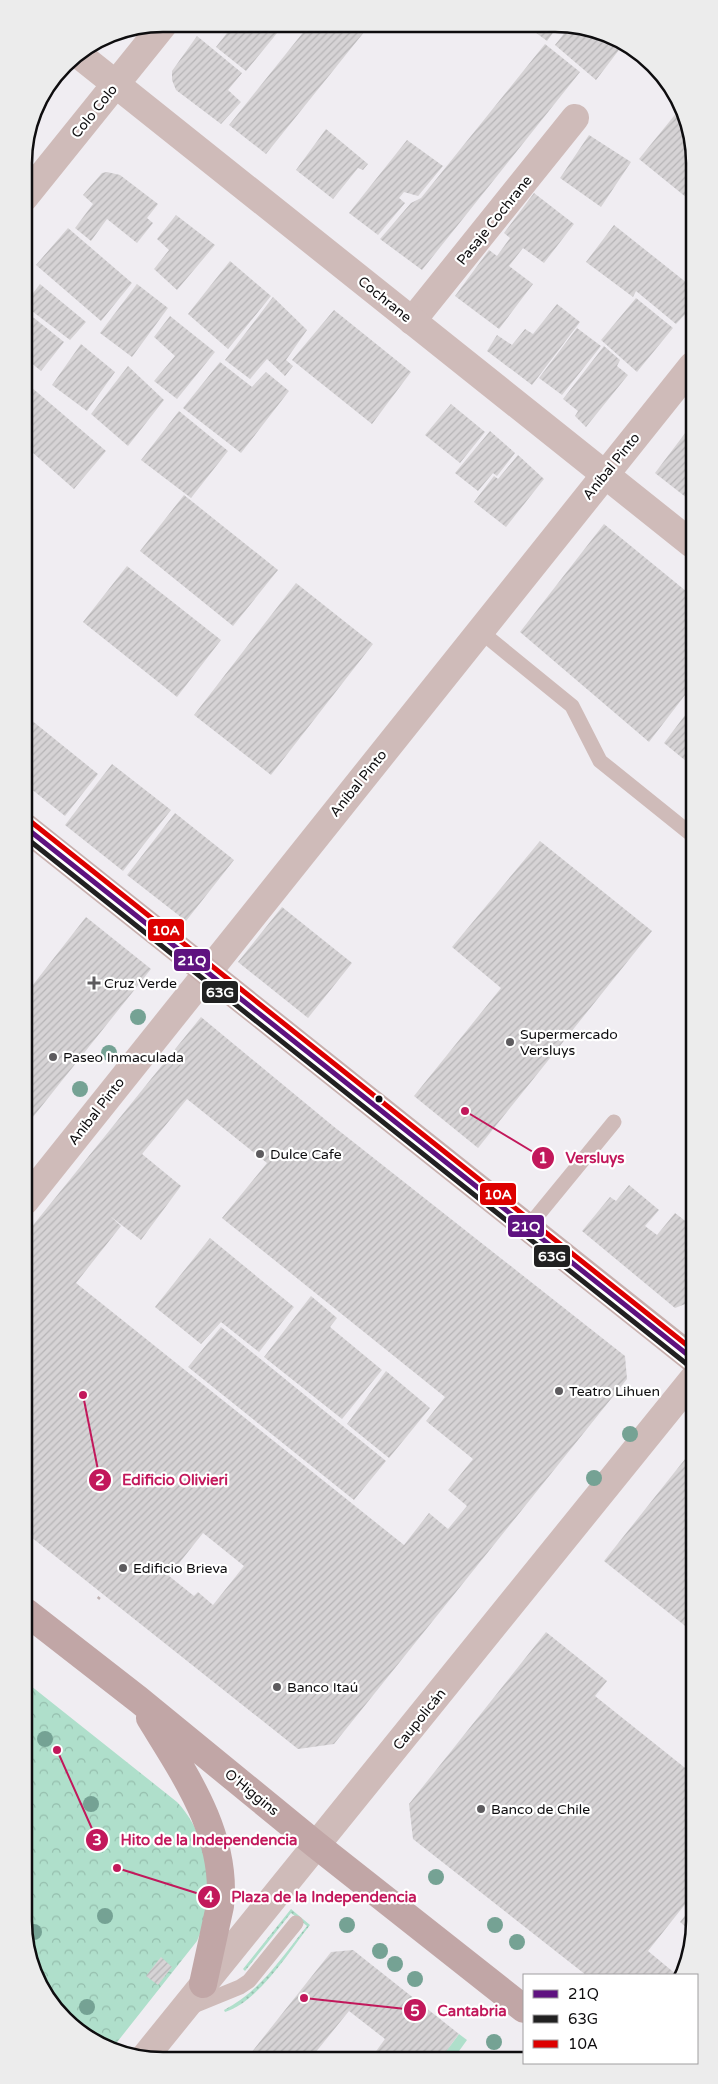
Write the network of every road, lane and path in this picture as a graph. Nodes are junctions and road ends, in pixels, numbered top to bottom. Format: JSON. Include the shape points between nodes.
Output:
{"nodes":[{"id":1,"x":157,"y":33,"type":"edge"},
{"id":2,"x":85,"y":59,"type":"edge"},
{"id":3,"x":116,"y":84,"type":"junction"},
{"id":4,"x":575,"y":118,"type":"dead end"},
{"id":5,"x":33,"y":187,"type":"edge"},
{"id":6,"x":412,"y":321,"type":"junction"},
{"id":7,"x":686,"y":374,"type":"edge"},
{"id":8,"x":604,"y":474,"type":"junction"},
{"id":9,"x":686,"y":539,"type":"edge"},
{"id":10,"x":480,"y":631,"type":"junction"},
{"id":11,"x":686,"y":829,"type":"edge"},
{"id":12,"x":33,"y":833,"type":"edge"},
{"id":13,"x":207,"y":972,"type":"junction"},
{"id":14,"x":614,"y":1122,"type":"dead end"},
{"id":15,"x":33,"y":1192,"type":"edge"},
{"id":16,"x":528,"y":1227,"type":"junction"},
{"id":17,"x":685,"y":1353,"type":"edge"},
{"id":18,"x":685,"y":1388,"type":"edge"},
{"id":19,"x":102,"y":1594,"type":"dead end"},
{"id":20,"x":98,"y":1599,"type":"dead end"},
{"id":21,"x":33,"y":1617,"type":"edge"},
{"id":22,"x":139,"y":1700,"type":"junction"},
{"id":23,"x":315,"y":1844,"type":"junction"},
{"id":24,"x":296,"y":1923,"type":"dead end"},
{"id":25,"x":203,"y":1984,"type":"junction"},
{"id":26,"x":523,"y":2008,"type":"edge"},
{"id":27,"x":182,"y":2011,"type":"junction"},
{"id":28,"x":150,"y":2050,"type":"edge"}],
"edges":[{"from":1,"to":3,"type":"street","name":"Colo Colo"},
{"from":2,"to":3,"type":"street","name":"Cochrane"},
{"from":3,"to":5,"type":"street","name":"Colo Colo"},
{"from":3,"to":6,"type":"street","name":"Cochrane"},
{"from":4,"to":6,"type":"street","name":"Pasaje Cochrane"},
{"from":6,"to":8,"type":"street","name":"Cochrane"},
{"from":7,"to":8,"type":"street","name":"Aníbal Pinto"},
{"from":8,"to":9,"type":"street","name":"Cochrane"},
{"from":8,"to":10,"type":"street","name":"Aníbal Pinto"},
{"from":10,"to":11,"type":"lane","via":[[572,706],[600,761]]},
{"from":10,"to":13,"type":"street","name":"Aníbal Pinto"},
{"from":12,"to":13,"type":"main road"},
{"from":13,"to":15,"type":"street","name":"Aníbal Pinto"},
{"from":13,"to":16,"type":"main road"},
{"from":14,"to":16,"type":"lane"},
{"from":16,"to":17,"type":"main road"},
{"from":18,"to":23,"type":"street","name":"Caupolicán"},
{"from":19,"to":20,"type":"path"},
{"from":21,"to":22,"type":"main road","name":"O'Higgins"},
{"from":22,"to":23,"type":"main road","name":"O'Higgins"},
{"from":22,"to":25,"type":"main road","via":[[191,1786],[205,1817],[218,1860],[220,1900]]},
{"from":23,"to":25,"type":"street","name":"Caupolicán"},
{"from":23,"to":26,"type":"main road","name":"O'Higgins"},
{"from":24,"to":27,"type":"lane","via":[[249,1981]]},
{"from":25,"to":27,"type":"street","name":"Caupolicán"},
{"from":27,"to":28,"type":"street","name":"Caupolicán"}]}
